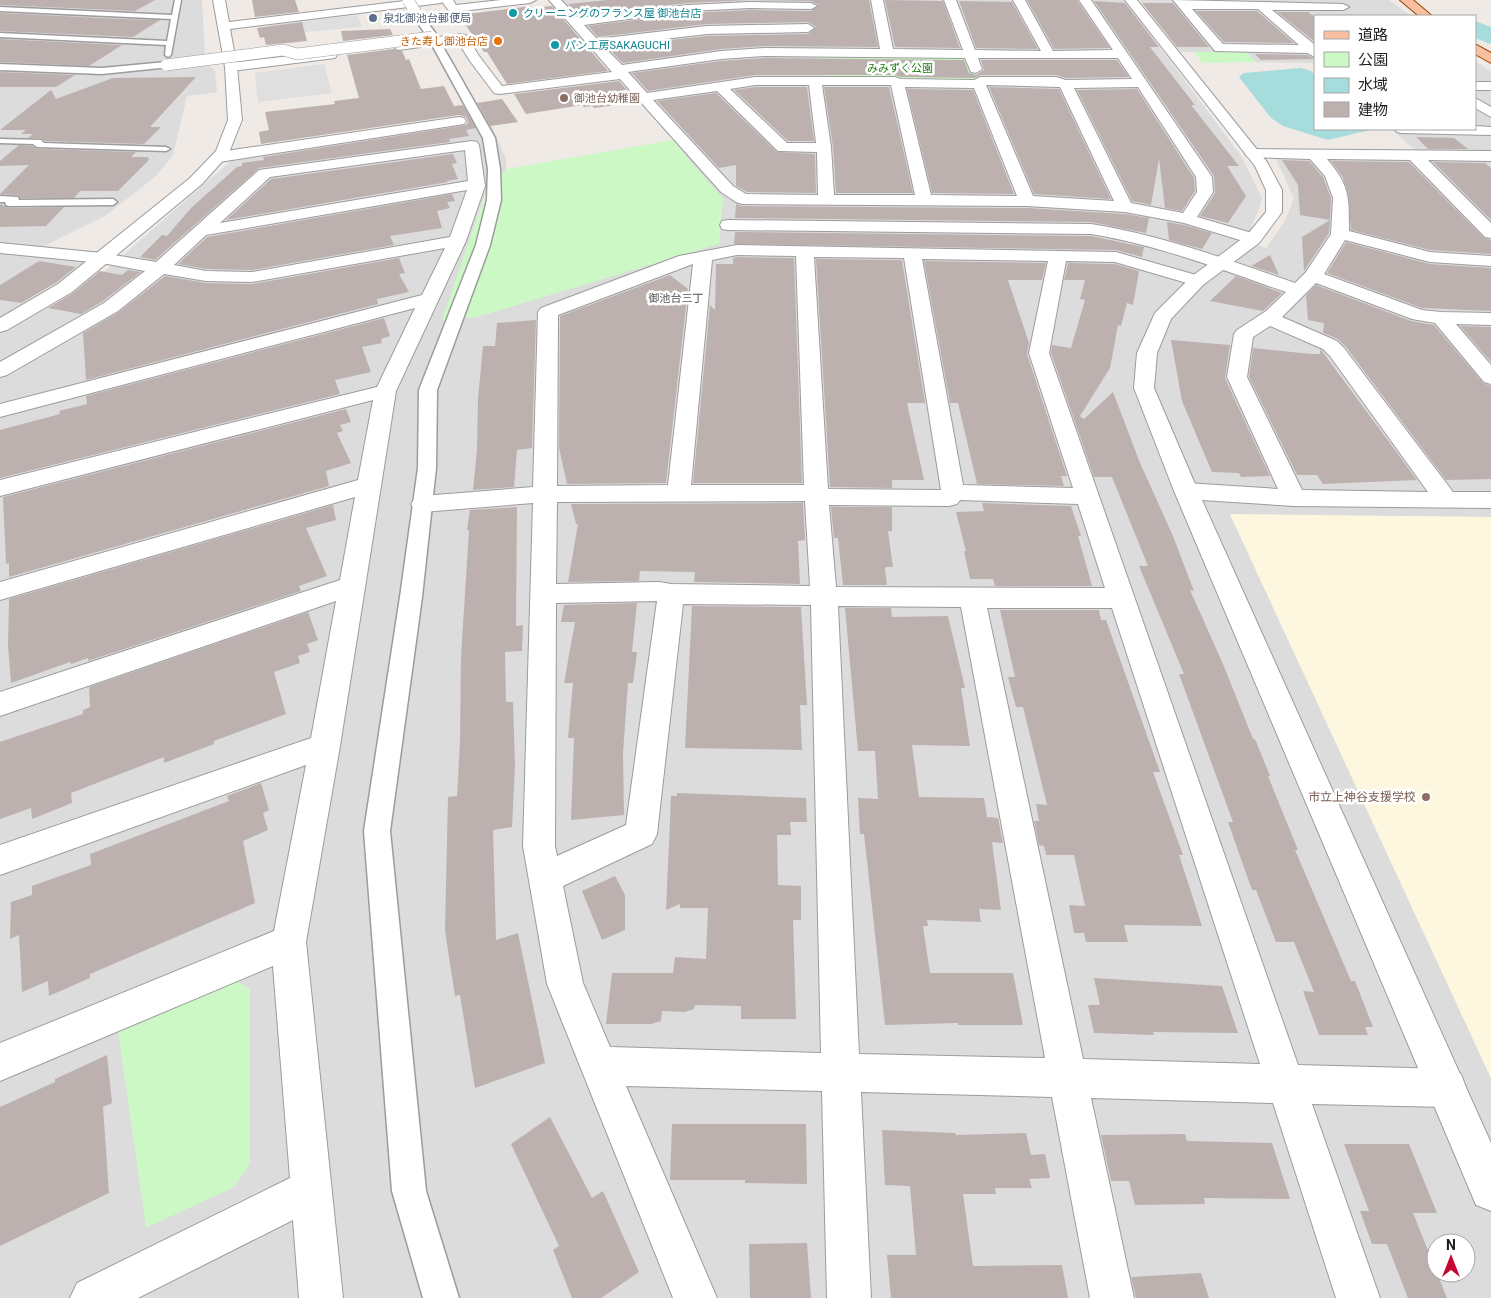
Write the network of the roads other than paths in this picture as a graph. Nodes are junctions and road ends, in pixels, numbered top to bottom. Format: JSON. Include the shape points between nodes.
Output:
{"nodes":[{"id":1,"x":178,"y":0,"type":"edge"},
{"id":2,"x":219,"y":0,"type":"edge"},
{"id":3,"x":408,"y":0,"type":"edge"},
{"id":4,"x":442,"y":0,"type":"edge"},
{"id":5,"x":447,"y":0,"type":"edge"},
{"id":6,"x":530,"y":0,"type":"edge"},
{"id":7,"x":877,"y":0,"type":"edge"},
{"id":8,"x":950,"y":0,"type":"edge"},
{"id":9,"x":1019,"y":0,"type":"edge"},
{"id":10,"x":1085,"y":0,"type":"edge"},
{"id":11,"x":1131,"y":0,"type":"edge"},
{"id":12,"x":1406,"y":0,"type":"edge"},
{"id":13,"x":561,"y":1,"type":"edge"},
{"id":14,"x":810,"y":3,"type":"edge"},
{"id":15,"x":1182,"y":3,"type":"edge"},
{"id":16,"x":1339,"y":4,"type":"edge"},
{"id":17,"x":1261,"y":6,"type":"junction"},
{"id":18,"x":0,"y":9,"type":"edge"},
{"id":19,"x":1354,"y":15,"type":"edge"},
{"id":20,"x":1425,"y":15,"type":"edge"},
{"id":21,"x":176,"y":17,"type":"junction"},
{"id":22,"x":576,"y":22,"type":"junction"},
{"id":23,"x":225,"y":26,"type":"junction"},
{"id":24,"x":808,"y":28,"type":"junction"},
{"id":25,"x":0,"y":35,"type":"edge"},
{"id":26,"x":433,"y":37,"type":"junction"},
{"id":27,"x":171,"y":43,"type":"junction"},
{"id":28,"x":593,"y":43,"type":"junction"},
{"id":29,"x":1476,"y":49,"type":"edge"},
{"id":30,"x":1313,"y":51,"type":"edge"},
{"id":31,"x":887,"y":53,"type":"junction"},
{"id":32,"x":969,"y":54,"type":"junction"},
{"id":33,"x":1121,"y":54,"type":"junction"},
{"id":34,"x":1049,"y":55,"type":"junction"},
{"id":35,"x":1491,"y":59,"type":"edge"},
{"id":36,"x":167,"y":60,"type":"junction"},
{"id":37,"x":231,"y":67,"type":"junction"},
{"id":38,"x":0,"y":68,"type":"edge"},
{"id":39,"x":816,"y":70,"type":"junction"},
{"id":40,"x":619,"y":72,"type":"junction"},
{"id":41,"x":979,"y":82,"type":"junction"},
{"id":42,"x":897,"y":83,"type":"junction"},
{"id":43,"x":1142,"y":83,"type":"junction"},
{"id":44,"x":1065,"y":84,"type":"junction"},
{"id":45,"x":720,"y":86,"type":"junction"},
{"id":46,"x":1476,"y":86,"type":"edge"},
{"id":47,"x":1491,"y":86,"type":"edge"},
{"id":48,"x":645,"y":97,"type":"junction"},
{"id":49,"x":1476,"y":103,"type":"edge"},
{"id":50,"x":1491,"y":113,"type":"edge"},
{"id":51,"x":460,"y":121,"type":"dead end"},
{"id":52,"x":1446,"y":130,"type":"edge"},
{"id":53,"x":1491,"y":131,"type":"edge"},
{"id":54,"x":0,"y":141,"type":"edge"},
{"id":55,"x":824,"y":147,"type":"junction"},
{"id":56,"x":166,"y":149,"type":"dead end"},
{"id":57,"x":1253,"y":154,"type":"junction"},
{"id":58,"x":1315,"y":155,"type":"junction"},
{"id":59,"x":1415,"y":156,"type":"junction"},
{"id":60,"x":1491,"y":156,"type":"edge"},
{"id":61,"x":219,"y":157,"type":"junction"},
{"id":62,"x":476,"y":184,"type":"junction"},
{"id":63,"x":0,"y":199,"type":"edge"},
{"id":64,"x":826,"y":199,"type":"junction"},
{"id":65,"x":924,"y":199,"type":"junction"},
{"id":66,"x":1027,"y":201,"type":"junction"},
{"id":67,"x":113,"y":202,"type":"dead end"},
{"id":68,"x":730,"y":203,"type":"dead end"},
{"id":69,"x":1125,"y":207,"type":"junction"},
{"id":70,"x":1187,"y":219,"type":"junction"},
{"id":71,"x":728,"y":225,"type":"junction"},
{"id":72,"x":201,"y":230,"type":"junction"},
{"id":73,"x":1491,"y":233,"type":"edge"},
{"id":74,"x":1340,"y":234,"type":"junction"},
{"id":75,"x":1253,"y":239,"type":"junction"},
{"id":76,"x":457,"y":241,"type":"junction"},
{"id":77,"x":0,"y":248,"type":"edge"},
{"id":78,"x":29,"y":252,"type":"junction"},
{"id":79,"x":805,"y":252,"type":"junction"},
{"id":80,"x":912,"y":254,"type":"junction"},
{"id":81,"x":714,"y":255,"type":"junction"},
{"id":82,"x":1058,"y":256,"type":"junction"},
{"id":83,"x":102,"y":258,"type":"junction"},
{"id":84,"x":1491,"y":261,"type":"edge"},
{"id":85,"x":1222,"y":262,"type":"junction"},
{"id":86,"x":7,"y":265,"type":"dead end"},
{"id":87,"x":160,"y":268,"type":"junction"},
{"id":88,"x":1313,"y":276,"type":"junction"},
{"id":89,"x":1197,"y":281,"type":"junction"},
{"id":90,"x":1298,"y":290,"type":"junction"},
{"id":91,"x":429,"y":299,"type":"junction"},
{"id":92,"x":1268,"y":318,"type":"junction"},
{"id":93,"x":1441,"y":318,"type":"junction"},
{"id":94,"x":1491,"y":319,"type":"edge"},
{"id":95,"x":0,"y":326,"type":"edge"},
{"id":96,"x":0,"y":371,"type":"edge"},
{"id":97,"x":1491,"y":378,"type":"edge"},
{"id":98,"x":384,"y":391,"type":"junction"},
{"id":99,"x":0,"y":411,"type":"edge"},
{"id":100,"x":369,"y":485,"type":"junction"},
{"id":101,"x":0,"y":488,"type":"edge"},
{"id":102,"x":1186,"y":491,"type":"junction"},
{"id":103,"x":953,"y":492,"type":"junction"},
{"id":104,"x":679,"y":493,"type":"junction"},
{"id":105,"x":545,"y":494,"type":"junction"},
{"id":106,"x":816,"y":495,"type":"junction"},
{"id":107,"x":1087,"y":496,"type":"junction"},
{"id":108,"x":1294,"y":498,"type":"junction"},
{"id":109,"x":1446,"y":499,"type":"junction"},
{"id":110,"x":1491,"y":500,"type":"edge"},
{"id":111,"x":423,"y":504,"type":"junction"},
{"id":112,"x":352,"y":586,"type":"junction"},
{"id":113,"x":0,"y":592,"type":"edge"},
{"id":114,"x":543,"y":594,"type":"junction"},
{"id":115,"x":671,"y":594,"type":"junction"},
{"id":116,"x":824,"y":597,"type":"junction"},
{"id":117,"x":972,"y":598,"type":"junction"},
{"id":118,"x":1121,"y":598,"type":"junction"},
{"id":119,"x":0,"y":704,"type":"edge"},
{"id":120,"x":325,"y":746,"type":"junction"},
{"id":121,"x":0,"y":860,"type":"edge"},
{"id":122,"x":545,"y":878,"type":"junction"},
{"id":123,"x":289,"y":942,"type":"junction"},
{"id":124,"x":0,"y":1062,"type":"edge"},
{"id":125,"x":599,"y":1066,"type":"junction"},
{"id":126,"x":840,"y":1071,"type":"junction"},
{"id":127,"x":1068,"y":1078,"type":"junction"},
{"id":128,"x":1284,"y":1084,"type":"junction"},
{"id":129,"x":1447,"y":1088,"type":"junction"},
{"id":130,"x":311,"y":1189,"type":"junction"},
{"id":131,"x":1491,"y":1190,"type":"edge"},
{"id":132,"x":92,"y":1298,"type":"edge"},
{"id":133,"x":321,"y":1298,"type":"edge"},
{"id":134,"x":442,"y":1298,"type":"edge"},
{"id":135,"x":695,"y":1298,"type":"edge"},
{"id":136,"x":849,"y":1298,"type":"edge"},
{"id":137,"x":1112,"y":1298,"type":"edge"},
{"id":138,"x":1358,"y":1298,"type":"edge"}],
"edges":[{"from":1,"to":21,"type":"lane"},
{"from":2,"to":23,"type":"street"},
{"from":3,"to":26,"type":"street","bridge":true},
{"from":4,"to":23,"type":"street"},
{"from":5,"to":6,"type":"street","via":[[453,9]]},
{"from":7,"to":31,"type":"street"},
{"from":8,"to":32,"type":"street"},
{"from":9,"to":34,"type":"street"},
{"from":10,"to":33,"type":"street"},
{"from":11,"to":57,"type":"street"},
{"from":12,"to":20,"type":"main road"},
{"from":13,"to":22,"type":"street"},
{"from":14,"to":22,"type":"street","via":[[688,8]]},
{"from":14,"to":24,"type":"street"},
{"from":15,"to":17,"type":"street"},
{"from":15,"to":30,"type":"street","via":[[1219,48]]},
{"from":16,"to":17,"type":"street"},
{"from":16,"to":19,"type":"street"},
{"from":17,"to":30,"type":"street"},
{"from":18,"to":21,"type":"lane"},
{"from":21,"to":27,"type":"lane"},
{"from":22,"to":28,"type":"street"},
{"from":23,"to":37,"type":"street"},
{"from":24,"to":28,"type":"street","via":[[724,29]]},
{"from":24,"to":39,"type":"street"},
{"from":25,"to":27,"type":"lane"},
{"from":26,"to":36,"type":"street","bridge":true,"via":[[297,54],[283,50]]},
{"from":26,"to":111,"type":"street","via":[[488,138],[494,169],[494,200],[483,245],[428,390]]},
{"from":27,"to":36,"type":"lane"},
{"from":28,"to":40,"type":"street"},
{"from":29,"to":35,"type":"main road"},
{"from":31,"to":32,"type":"street"},
{"from":31,"to":39,"type":"street"},
{"from":32,"to":34,"type":"street"},
{"from":32,"to":41,"type":"street"},
{"from":33,"to":34,"type":"street"},
{"from":33,"to":43,"type":"street"},
{"from":36,"to":38,"type":"street","via":[[102,72]]},
{"from":37,"to":40,"type":"street","via":[[462,38],[499,90]]},
{"from":37,"to":61,"type":"street","via":[[235,120]]},
{"from":39,"to":40,"type":"street","via":[[765,52],[721,55]]},
{"from":39,"to":42,"type":"street"},
{"from":39,"to":45,"type":"street"},
{"from":39,"to":55,"type":"street"},
{"from":40,"to":48,"type":"street"},
{"from":41,"to":42,"type":"street"},
{"from":41,"to":44,"type":"street","via":[[1056,81]]},
{"from":41,"to":66,"type":"street"},
{"from":42,"to":65,"type":"street"},
{"from":43,"to":44,"type":"street"},
{"from":43,"to":70,"type":"street","via":[[1204,177],[1205,192]]},
{"from":44,"to":69,"type":"street"},
{"from":45,"to":48,"type":"street"},
{"from":45,"to":55,"type":"street","via":[[782,148]]},
{"from":46,"to":47,"type":"street"},
{"from":48,"to":64,"type":"street","via":[[727,189],[742,199]]},
{"from":49,"to":50,"type":"street"},
{"from":51,"to":61,"type":"street"},
{"from":52,"to":53,"type":"street"},
{"from":54,"to":56,"type":"lane"},
{"from":55,"to":64,"type":"street"},
{"from":57,"to":58,"type":"street"},
{"from":57,"to":75,"type":"street","via":[[1274,190],[1274,212]]},
{"from":58,"to":59,"type":"street"},
{"from":58,"to":74,"type":"street","via":[[1332,175],[1341,198]]},
{"from":59,"to":60,"type":"street"},
{"from":59,"to":73,"type":"street"},
{"from":61,"to":83,"type":"street","via":[[196,182]]},
{"from":62,"to":72,"type":"street"},
{"from":62,"to":72,"type":"street","via":[[472,144],[265,173]]},
{"from":62,"to":76,"type":"street"},
{"from":63,"to":67,"type":"lane","via":[[15,198],[10,203]]},
{"from":64,"to":65,"type":"street"},
{"from":65,"to":66,"type":"street"},
{"from":66,"to":69,"type":"street"},
{"from":68,"to":71,"type":"street"},
{"from":69,"to":70,"type":"street"},
{"from":70,"to":75,"type":"street"},
{"from":71,"to":81,"type":"street"},
{"from":71,"to":85,"type":"street","via":[[1091,230],[1130,235]]},
{"from":72,"to":87,"type":"street"},
{"from":74,"to":84,"type":"street","via":[[1430,257]]},
{"from":74,"to":88,"type":"street"},
{"from":75,"to":85,"type":"street"},
{"from":76,"to":87,"type":"street","via":[[252,277],[206,276]]},
{"from":76,"to":91,"type":"street"},
{"from":77,"to":78,"type":"street"},
{"from":78,"to":83,"type":"street"},
{"from":78,"to":86,"type":"street"},
{"from":79,"to":80,"type":"street"},
{"from":79,"to":81,"type":"street","via":[[737,250]]},
{"from":79,"to":106,"type":"street"},
{"from":80,"to":82,"type":"street"},
{"from":80,"to":103,"type":"street"},
{"from":81,"to":104,"type":"street"},
{"from":81,"to":105,"type":"street","via":[[685,260],[548,312]]},
{"from":82,"to":89,"type":"street","via":[[1116,257]]},
{"from":82,"to":107,"type":"street","via":[[1039,353]]},
{"from":83,"to":87,"type":"street"},
{"from":83,"to":95,"type":"street","via":[[65,288]]},
{"from":85,"to":89,"type":"street"},
{"from":85,"to":90,"type":"street"},
{"from":87,"to":96,"type":"street","via":[[110,307]]},
{"from":88,"to":90,"type":"street"},
{"from":88,"to":93,"type":"street","via":[[1419,315]]},
{"from":89,"to":102,"type":"street","via":[[1162,317],[1147,354],[1144,388]]},
{"from":90,"to":92,"type":"street"},
{"from":91,"to":98,"type":"street"},
{"from":91,"to":99,"type":"street"},
{"from":92,"to":108,"type":"street","via":[[1244,334],[1237,377]]},
{"from":92,"to":109,"type":"street","via":[[1330,345],[1337,352]]},
{"from":93,"to":94,"type":"street"},
{"from":93,"to":97,"type":"street"},
{"from":98,"to":100,"type":"street"},
{"from":98,"to":101,"type":"street"},
{"from":100,"to":112,"type":"street"},
{"from":100,"to":113,"type":"street"},
{"from":102,"to":108,"type":"street"},
{"from":102,"to":129,"type":"street"},
{"from":103,"to":106,"type":"street","via":[[949,498]]},
{"from":103,"to":107,"type":"street"},
{"from":104,"to":105,"type":"street"},
{"from":104,"to":106,"type":"street"},
{"from":105,"to":111,"type":"street"},
{"from":105,"to":114,"type":"street"},
{"from":106,"to":116,"type":"street"},
{"from":107,"to":118,"type":"street"},
{"from":108,"to":109,"type":"street"},
{"from":109,"to":110,"type":"street"},
{"from":111,"to":134,"type":"street","via":[[377,831],[409,1191]]},
{"from":112,"to":119,"type":"street"},
{"from":112,"to":120,"type":"street"},
{"from":114,"to":115,"type":"street","via":[[659,591]]},
{"from":114,"to":122,"type":"street","via":[[539,846]]},
{"from":115,"to":116,"type":"street"},
{"from":115,"to":122,"type":"street","via":[[641,834]]},
{"from":116,"to":117,"type":"street"},
{"from":116,"to":126,"type":"street"},
{"from":117,"to":118,"type":"street"},
{"from":117,"to":127,"type":"street"},
{"from":118,"to":128,"type":"street"},
{"from":120,"to":121,"type":"street"},
{"from":120,"to":123,"type":"street"},
{"from":122,"to":125,"type":"street","via":[[565,984]]},
{"from":123,"to":124,"type":"street"},
{"from":123,"to":130,"type":"street"},
{"from":125,"to":126,"type":"street"},
{"from":125,"to":135,"type":"street"},
{"from":126,"to":127,"type":"street"},
{"from":126,"to":136,"type":"street"},
{"from":127,"to":128,"type":"street"},
{"from":127,"to":137,"type":"street"},
{"from":128,"to":129,"type":"street"},
{"from":128,"to":138,"type":"street"},
{"from":129,"to":131,"type":"street"},
{"from":130,"to":132,"type":"street"},
{"from":130,"to":133,"type":"street"}]}
